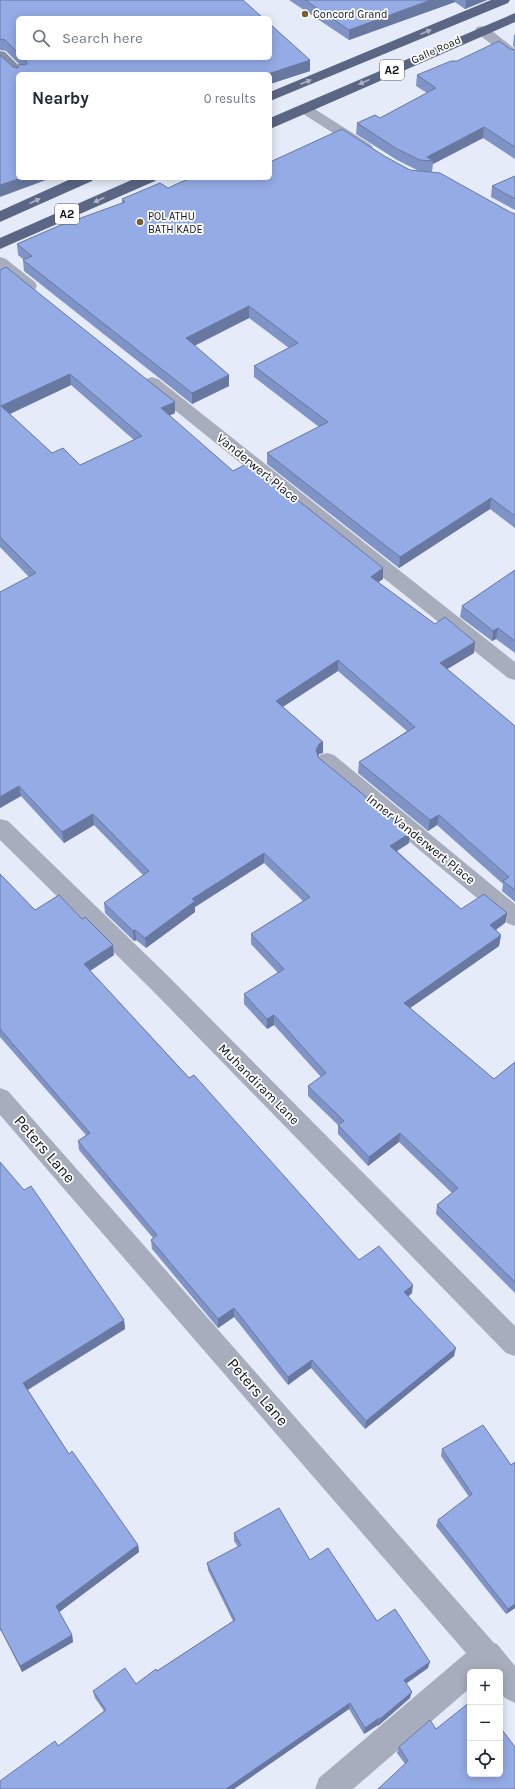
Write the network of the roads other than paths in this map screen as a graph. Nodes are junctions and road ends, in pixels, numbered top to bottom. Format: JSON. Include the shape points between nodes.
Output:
{"nodes":[{"id":1,"x":503,"y":0,"type":"edge"},
{"id":2,"x":515,"y":17,"type":"edge"},
{"id":3,"x":482,"y":30,"type":"junction"},
{"id":4,"x":0,"y":55,"type":"edge"},
{"id":5,"x":515,"y":56,"type":"edge"},
{"id":6,"x":18,"y":72,"type":"edge"},
{"id":7,"x":272,"y":96,"type":"edge"},
{"id":8,"x":305,"y":109,"type":"junction"},
{"id":9,"x":272,"y":123,"type":"edge"},
{"id":10,"x":378,"y":155,"type":"edge"},
{"id":11,"x":82,"y":180,"type":"edge"},
{"id":12,"x":131,"y":181,"type":"edge"},
{"id":13,"x":0,"y":217,"type":"edge"},
{"id":14,"x":0,"y":244,"type":"edge"},
{"id":15,"x":0,"y":262,"type":"edge"},
{"id":16,"x":43,"y":297,"type":"edge"},
{"id":17,"x":136,"y":371,"type":"edge"},
{"id":18,"x":515,"y":673,"type":"edge"},
{"id":19,"x":326,"y":761,"type":"dead end"},
{"id":20,"x":0,"y":827,"type":"edge"},
{"id":21,"x":515,"y":917,"type":"edge"},
{"id":22,"x":0,"y":1098,"type":"edge"},
{"id":23,"x":515,"y":1344,"type":"edge"},
{"id":24,"x":487,"y":1654,"type":"junction"},
{"id":25,"x":515,"y":1688,"type":"edge"},
{"id":26,"x":330,"y":1789,"type":"edge"}],
"edges":[{"from":7,"to":1,"type":"highway","name":"Galle Road","number":"A2","one_way":true},
{"from":2,"to":3,"type":"highway","name":"Galle Road","number":"A2"},
{"from":3,"to":5,"type":"street"},
{"from":3,"to":8,"type":"highway","name":"Galle Road","number":"A2","one_way":true},
{"from":4,"to":6,"type":"street"},
{"from":8,"to":9,"type":"highway","name":"Galle Road","number":"A2"},
{"from":8,"to":10,"type":"street"},
{"from":13,"to":11,"type":"highway","number":"A2","one_way":true},
{"from":12,"to":14,"type":"highway","number":"A2","one_way":true},
{"from":15,"to":16,"type":"street"},
{"from":17,"to":18,"type":"street","name":"Vanderwert Place"},
{"from":19,"to":21,"type":"street","name":"Inner Vanderwert Place"},
{"from":20,"to":23,"type":"street","name":"Muhandiram Lane","via":[[165,988]]},
{"from":22,"to":24,"type":"street","name":"Peters Lane"},
{"from":24,"to":25,"type":"street","name":"Peters Lane"},
{"from":24,"to":26,"type":"street"}]}
